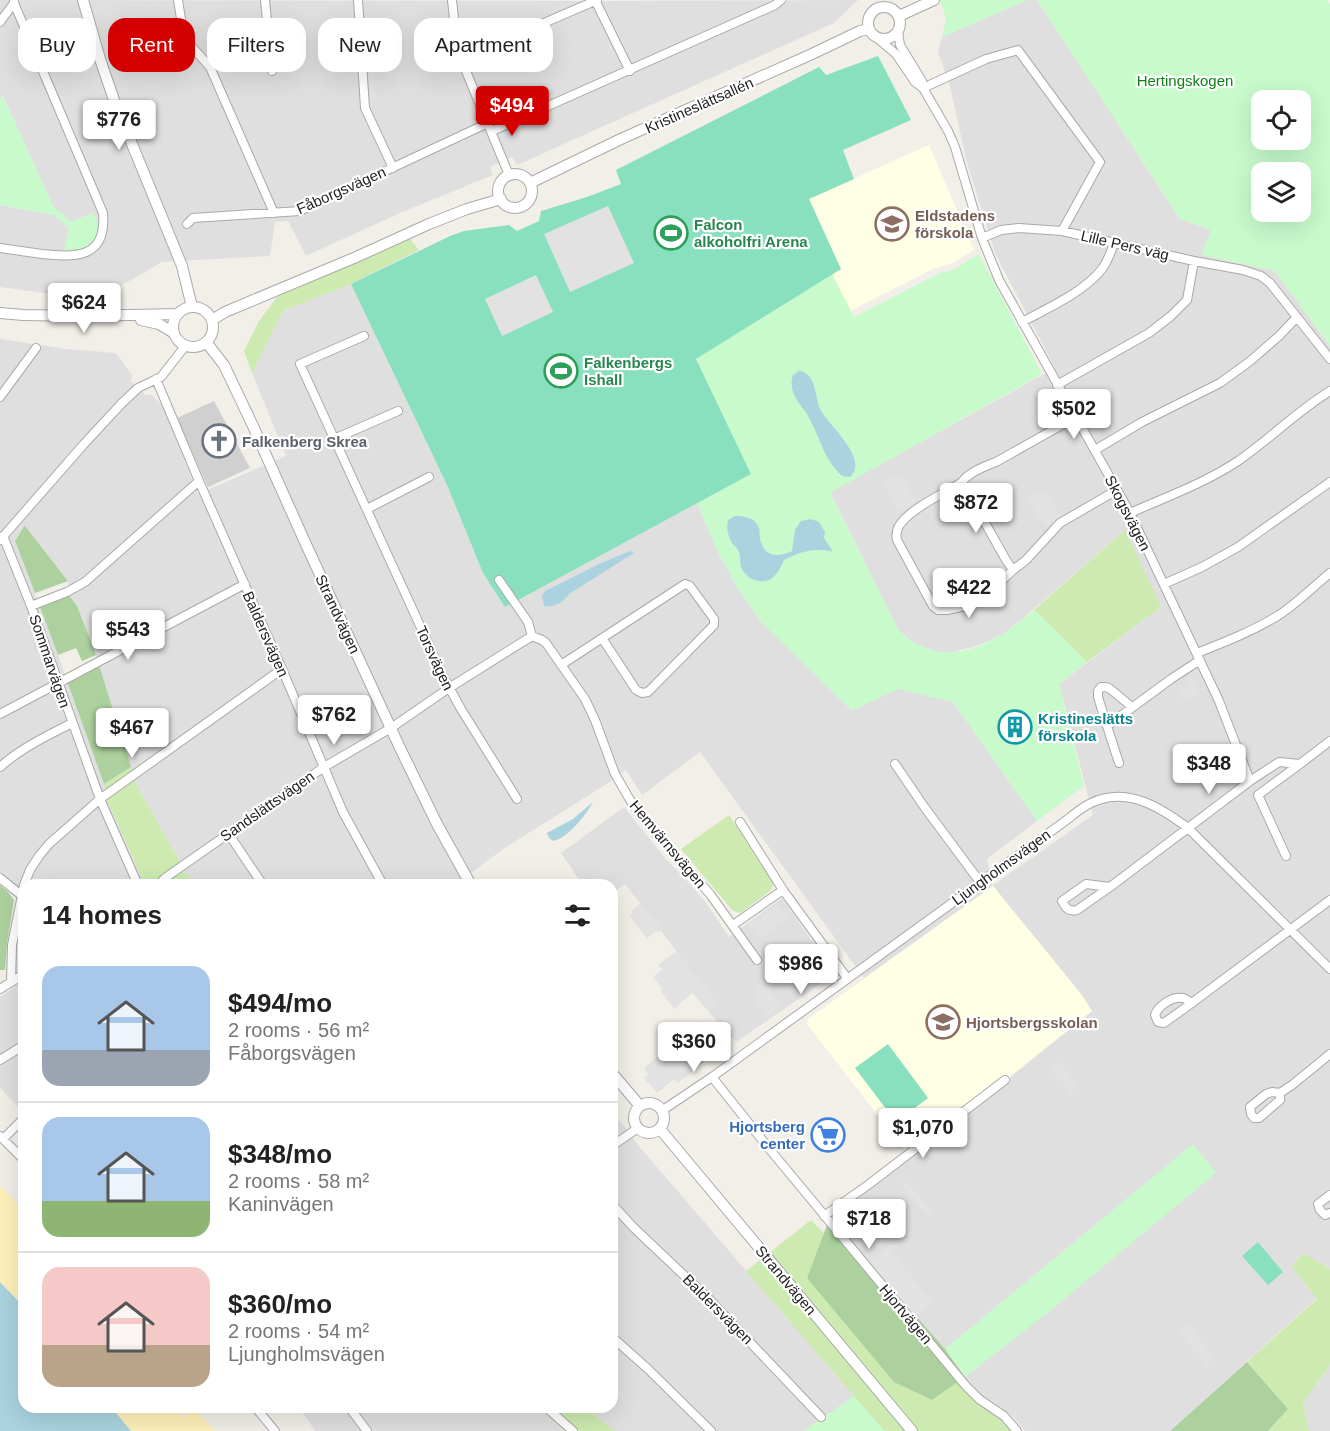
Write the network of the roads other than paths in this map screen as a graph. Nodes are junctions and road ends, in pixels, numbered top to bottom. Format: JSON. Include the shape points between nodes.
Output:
{"nodes":[{"id":1,"x":82,"y":0,"type":"edge"},
{"id":2,"x":178,"y":0,"type":"edge"},
{"id":3,"x":265,"y":0,"type":"edge"},
{"id":4,"x":358,"y":0,"type":"edge"},
{"id":5,"x":452,"y":0,"type":"edge"},
{"id":6,"x":596,"y":0,"type":"edge"},
{"id":7,"x":781,"y":0,"type":"edge"},
{"id":8,"x":934,"y":0,"type":"edge"},
{"id":9,"x":14,"y":1,"type":"edge"},
{"id":10,"x":899,"y":16,"type":"junction"},
{"id":11,"x":267,"y":18,"type":"edge"},
{"id":12,"x":454,"y":18,"type":"edge"},
{"id":13,"x":553,"y":19,"type":"edge"},
{"id":14,"x":0,"y":22,"type":"edge"},
{"id":15,"x":869,"y":29,"type":"junction"},
{"id":16,"x":898,"y":31,"type":"junction"},
{"id":17,"x":877,"y":38,"type":"junction"},
{"id":18,"x":630,"y":71,"type":"junction"},
{"id":19,"x":467,"y":72,"type":"edge"},
{"id":20,"x":923,"y":88,"type":"junction"},
{"id":21,"x":490,"y":127,"type":"junction"},
{"id":22,"x":393,"y":168,"type":"junction"},
{"id":23,"x":509,"y":176,"type":"junction"},
{"id":24,"x":530,"y":183,"type":"junction"},
{"id":25,"x":501,"y":199,"type":"junction"},
{"id":26,"x":274,"y":213,"type":"junction"},
{"id":27,"x":187,"y":224,"type":"dead end"},
{"id":28,"x":1062,"y":231,"type":"junction"},
{"id":29,"x":982,"y":238,"type":"junction"},
{"id":30,"x":1114,"y":243,"type":"junction"},
{"id":31,"x":0,"y":248,"type":"edge"},
{"id":32,"x":1194,"y":261,"type":"junction"},
{"id":33,"x":192,"y":307,"type":"junction"},
{"id":34,"x":0,"y":313,"type":"edge"},
{"id":35,"x":178,"y":314,"type":"junction"},
{"id":36,"x":1298,"y":317,"type":"junction"},
{"id":37,"x":0,"y":319,"type":"edge"},
{"id":38,"x":212,"y":321,"type":"junction"},
{"id":39,"x":1022,"y":322,"type":"junction"},
{"id":40,"x":174,"y":333,"type":"junction"},
{"id":41,"x":364,"y":336,"type":"dead end"},
{"id":42,"x":206,"y":342,"type":"junction"},
{"id":43,"x":186,"y":345,"type":"junction"},
{"id":44,"x":36,"y":348,"type":"dead end"},
{"id":45,"x":1330,"y":359,"type":"edge"},
{"id":46,"x":156,"y":379,"type":"junction"},
{"id":47,"x":1057,"y":385,"type":"junction"},
{"id":48,"x":1330,"y":391,"type":"edge"},
{"id":49,"x":0,"y":397,"type":"edge"},
{"id":50,"x":398,"y":411,"type":"dead end"},
{"id":51,"x":1076,"y":417,"type":"junction"},
{"id":52,"x":334,"y":439,"type":"junction"},
{"id":53,"x":1095,"y":450,"type":"junction"},
{"id":54,"x":429,"y":477,"type":"dead end"},
{"id":55,"x":199,"y":481,"type":"junction"},
{"id":56,"x":962,"y":482,"type":"junction"},
{"id":57,"x":1330,"y":482,"type":"edge"},
{"id":58,"x":1117,"y":490,"type":"junction"},
{"id":59,"x":367,"y":509,"type":"junction"},
{"id":60,"x":1130,"y":513,"type":"junction"},
{"id":61,"x":2,"y":538,"type":"edge"},
{"id":62,"x":1013,"y":570,"type":"junction"},
{"id":63,"x":1330,"y":573,"type":"edge"},
{"id":64,"x":499,"y":580,"type":"dead end"},
{"id":65,"x":245,"y":584,"type":"junction"},
{"id":66,"x":1164,"y":584,"type":"junction"},
{"id":67,"x":31,"y":606,"type":"junction"},
{"id":68,"x":532,"y":636,"type":"junction"},
{"id":69,"x":602,"y":638,"type":"junction"},
{"id":70,"x":1199,"y":657,"type":"junction"},
{"id":71,"x":561,"y":665,"type":"junction"},
{"id":72,"x":282,"y":669,"type":"junction"},
{"id":73,"x":58,"y":683,"type":"junction"},
{"id":74,"x":449,"y":688,"type":"junction"},
{"id":75,"x":1132,"y":707,"type":"junction"},
{"id":76,"x":0,"y":714,"type":"edge"},
{"id":77,"x":72,"y":723,"type":"junction"},
{"id":78,"x":1107,"y":726,"type":"junction"},
{"id":79,"x":391,"y":728,"type":"junction"},
{"id":80,"x":1330,"y":741,"type":"edge"},
{"id":81,"x":1119,"y":763,"type":"dead end"},
{"id":82,"x":895,"y":764,"type":"dead end"},
{"id":83,"x":1300,"y":764,"type":"junction"},
{"id":84,"x":0,"y":767,"type":"edge"},
{"id":85,"x":324,"y":767,"type":"junction"},
{"id":86,"x":1250,"y":781,"type":"junction"},
{"id":87,"x":100,"y":799,"type":"junction"},
{"id":88,"x":517,"y":799,"type":"dead end"},
{"id":89,"x":740,"y":822,"type":"dead end"},
{"id":90,"x":1188,"y":828,"type":"junction"},
{"id":91,"x":228,"y":833,"type":"junction"},
{"id":92,"x":1286,"y":856,"type":"dead end"},
{"id":93,"x":0,"y":878,"type":"edge"},
{"id":94,"x":26,"y":879,"type":"edge"},
{"id":95,"x":135,"y":879,"type":"edge"},
{"id":96,"x":164,"y":879,"type":"edge"},
{"id":97,"x":259,"y":879,"type":"edge"},
{"id":98,"x":380,"y":879,"type":"edge"},
{"id":99,"x":468,"y":879,"type":"edge"},
{"id":100,"x":980,"y":882,"type":"junction"},
{"id":101,"x":1110,"y":887,"type":"junction"},
{"id":102,"x":783,"y":890,"type":"junction"},
{"id":103,"x":18,"y":893,"type":"edge"},
{"id":104,"x":1330,"y":900,"type":"edge"},
{"id":105,"x":18,"y":912,"type":"edge"},
{"id":106,"x":733,"y":925,"type":"junction"},
{"id":107,"x":1290,"y":930,"type":"junction"},
{"id":108,"x":757,"y":960,"type":"dead end"},
{"id":109,"x":1330,"y":969,"type":"edge"},
{"id":110,"x":844,"y":975,"type":"junction"},
{"id":111,"x":18,"y":978,"type":"edge"},
{"id":112,"x":11,"y":982,"type":"junction"},
{"id":113,"x":0,"y":988,"type":"edge"},
{"id":114,"x":1192,"y":1003,"type":"dead end"},
{"id":115,"x":18,"y":1049,"type":"edge"},
{"id":116,"x":1330,"y":1054,"type":"edge"},
{"id":117,"x":0,"y":1060,"type":"edge"},
{"id":118,"x":712,"y":1077,"type":"junction"},
{"id":119,"x":618,"y":1080,"type":"edge"},
{"id":120,"x":1005,"y":1080,"type":"dead end"},
{"id":121,"x":1280,"y":1093,"type":"dead end"},
{"id":122,"x":640,"y":1106,"type":"junction"},
{"id":123,"x":663,"y":1110,"type":"junction"},
{"id":124,"x":18,"y":1123,"type":"edge"},
{"id":125,"x":638,"y":1128,"type":"junction"},
{"id":126,"x":660,"y":1129,"type":"junction"},
{"id":127,"x":2,"y":1137,"type":"edge"},
{"id":128,"x":618,"y":1142,"type":"edge"},
{"id":129,"x":18,"y":1154,"type":"edge"},
{"id":130,"x":1330,"y":1195,"type":"edge"},
{"id":131,"x":618,"y":1211,"type":"edge"},
{"id":132,"x":1330,"y":1213,"type":"edge"},
{"id":133,"x":824,"y":1216,"type":"junction"},
{"id":134,"x":618,"y":1342,"type":"edge"},
{"id":135,"x":260,"y":1413,"type":"edge"},
{"id":136,"x":354,"y":1413,"type":"edge"},
{"id":137,"x":553,"y":1413,"type":"edge"},
{"id":138,"x":821,"y":1417,"type":"dead end"},
{"id":139,"x":275,"y":1431,"type":"edge"},
{"id":140,"x":367,"y":1431,"type":"edge"},
{"id":141,"x":573,"y":1431,"type":"edge"},
{"id":142,"x":711,"y":1431,"type":"edge"},
{"id":143,"x":912,"y":1431,"type":"edge"},
{"id":144,"x":1017,"y":1431,"type":"edge"}],
"edges":[{"from":1,"to":33,"type":"street","via":[[114,100],[182,266]]},
{"from":2,"to":26,"type":"street","via":[[184,38],[210,67]]},
{"from":3,"to":11,"type":"street"},
{"from":4,"to":22,"type":"street","via":[[365,108]]},
{"from":5,"to":12,"type":"street"},
{"from":6,"to":13,"type":"street"},
{"from":6,"to":18,"type":"street"},
{"from":7,"to":18,"type":"street","name":"Fåborgsvägen"},
{"from":8,"to":10,"type":"street"},
{"from":9,"to":14,"type":"street"},
{"from":9,"to":31,"type":"street","via":[[103,213],[104,226],[97,244],[74,256]]},
{"from":10,"to":15,"type":"street","via":[[894,9],[882,6],[869,16]]},
{"from":10,"to":16,"type":"street"},
{"from":15,"to":17,"type":"street"},
{"from":15,"to":24,"type":"street","name":"Kristineslättsallén"},
{"from":16,"to":17,"type":"street","via":[[889,38]]},
{"from":16,"to":20,"type":"street","name":"Skogsvägen","via":[[900,45]]},
{"from":17,"to":20,"type":"street","name":"Skogsvägen","via":[[896,54]]},
{"from":18,"to":21,"type":"street","name":"Fåborgsvägen"},
{"from":19,"to":21,"type":"street"},
{"from":20,"to":28,"type":"street","via":[[986,59],[1018,50],[1100,162]]},
{"from":20,"to":29,"type":"street","name":"Skogsvägen","via":[[955,147]]},
{"from":21,"to":22,"type":"street","name":"Fåborgsvägen"},
{"from":21,"to":23,"type":"street"},
{"from":22,"to":26,"type":"street","name":"Fåborgsvägen","via":[[300,212]]},
{"from":23,"to":24,"type":"street","via":[[521,175]]},
{"from":23,"to":25,"type":"street","via":[[500,184]]},
{"from":24,"to":25,"type":"street","via":[[532,196],[524,206],[510,207]]},
{"from":25,"to":38,"type":"street","via":[[429,224]]},
{"from":26,"to":27,"type":"street","name":"Fåborgsvägen","via":[[193,218]]},
{"from":28,"to":29,"type":"street","name":"Lille Pers väg","via":[[1019,228]]},
{"from":28,"to":30,"type":"street","name":"Lille Pers väg"},
{"from":29,"to":39,"type":"street","name":"Skogsvägen"},
{"from":30,"to":32,"type":"street","name":"Lille Pers väg"},
{"from":30,"to":39,"type":"street","via":[[1096,276]]},
{"from":32,"to":36,"type":"street","name":"Lille Pers väg","via":[[1251,272],[1266,280]]},
{"from":32,"to":47,"type":"street","via":[[1187,300],[1171,316],[1149,333]]},
{"from":33,"to":35,"type":"street"},
{"from":33,"to":38,"type":"street","via":[[204,310]]},
{"from":34,"to":35,"type":"street"},
{"from":35,"to":40,"type":"street"},
{"from":36,"to":45,"type":"street"},
{"from":36,"to":53,"type":"street","via":[[1220,383]]},
{"from":37,"to":40,"type":"street","via":[[143,320]]},
{"from":38,"to":42,"type":"street","via":[[213,331]]},
{"from":39,"to":47,"type":"street","name":"Skogsvägen"},
{"from":40,"to":43,"type":"street"},
{"from":41,"to":52,"type":"street","name":"Torsvägen","via":[[300,364]]},
{"from":42,"to":43,"type":"street"},
{"from":42,"to":79,"type":"street","name":"Strandvägen","via":[[224,365],[249,416]]},
{"from":43,"to":46,"type":"street"},
{"from":44,"to":49,"type":"street"},
{"from":46,"to":55,"type":"street","name":"Baldersvägen"},
{"from":46,"to":61,"type":"street","via":[[138,388],[122,403]]},
{"from":47,"to":51,"type":"street","name":"Skogsvägen"},
{"from":48,"to":60,"type":"street","via":[[1236,462]]},
{"from":50,"to":52,"type":"street"},
{"from":51,"to":53,"type":"street","name":"Skogsvägen"},
{"from":51,"to":56,"type":"street"},
{"from":52,"to":59,"type":"street","name":"Torsvägen"},
{"from":53,"to":58,"type":"street","name":"Skogsvägen"},
{"from":54,"to":59,"type":"street"},
{"from":55,"to":65,"type":"street","name":"Baldersvägen"},
{"from":55,"to":67,"type":"street","via":[[85,582]]},
{"from":56,"to":62,"type":"street"},
{"from":56,"to":62,"type":"street","via":[[911,513],[896,533],[933,606],[944,611],[971,604]]},
{"from":57,"to":66,"type":"street","via":[[1238,547]]},
{"from":58,"to":60,"type":"street","name":"Skogsvägen"},
{"from":58,"to":62,"type":"street","via":[[1060,523]]},
{"from":59,"to":74,"type":"street","name":"Torsvägen"},
{"from":60,"to":66,"type":"street","name":"Skogsvägen"},
{"from":61,"to":67,"type":"street","name":"Sommarvägen"},
{"from":63,"to":70,"type":"street","via":[[1279,615]]},
{"from":64,"to":68,"type":"street","name":"Hemvärnsvägen","via":[[528,622]]},
{"from":65,"to":72,"type":"street","name":"Baldersvägen"},
{"from":65,"to":73,"type":"street"},
{"from":66,"to":70,"type":"street","name":"Skogsvägen"},
{"from":67,"to":73,"type":"street","name":"Sommarvägen"},
{"from":68,"to":71,"type":"street","name":"Hemvärnsvägen","via":[[546,643]]},
{"from":68,"to":74,"type":"street","name":"Sandslättsvägen"},
{"from":69,"to":69,"type":"street","via":[[685,584],[714,620],[714,625],[648,692],[642,693],[636,690]]},
{"from":69,"to":71,"type":"street"},
{"from":70,"to":75,"type":"street"},
{"from":70,"to":86,"type":"street","name":"Skogsvägen"},
{"from":71,"to":106,"type":"street","name":"Hemvärnsvägen","via":[[591,710],[615,774],[630,800]]},
{"from":72,"to":85,"type":"street","name":"Baldersvägen"},
{"from":72,"to":87,"type":"street"},
{"from":73,"to":76,"type":"street"},
{"from":73,"to":77,"type":"street","name":"Sommarvägen"},
{"from":74,"to":79,"type":"street","name":"Sandslättsvägen"},
{"from":74,"to":88,"type":"street","name":"Torsvägen"},
{"from":75,"to":78,"type":"street"},
{"from":75,"to":78,"type":"street","via":[[1101,687],[1098,697]]},
{"from":77,"to":84,"type":"street"},
{"from":77,"to":87,"type":"street","name":"Sommarvägen"},
{"from":78,"to":81,"type":"street"},
{"from":79,"to":85,"type":"street","name":"Sandslättsvägen"},
{"from":79,"to":99,"type":"street","name":"Strandvägen"},
{"from":80,"to":83,"type":"street"},
{"from":82,"to":100,"type":"street"},
{"from":83,"to":86,"type":"street","via":[[1280,762]]},
{"from":83,"to":92,"type":"street","via":[[1258,795]]},
{"from":85,"to":91,"type":"street","name":"Sandslättsvägen"},
{"from":85,"to":98,"type":"street","name":"Baldersvägen","via":[[343,812]]},
{"from":86,"to":90,"type":"street"},
{"from":87,"to":94,"type":"street","via":[[44,850]]},
{"from":87,"to":95,"type":"street","name":"Sommarvägen"},
{"from":89,"to":102,"type":"street"},
{"from":90,"to":100,"type":"street","name":"Ljungholmsvägen","via":[[1147,802],[1109,797],[1090,803]]},
{"from":90,"to":101,"type":"street"},
{"from":90,"to":107,"type":"street","name":"Ljungholmsvägen"},
{"from":91,"to":96,"type":"street","name":"Sandslättsvägen"},
{"from":91,"to":97,"type":"street"},
{"from":93,"to":103,"type":"street"},
{"from":100,"to":110,"type":"street","name":"Ljungholmsvägen"},
{"from":101,"to":101,"type":"street","via":[[1086,884],[1062,901],[1068,909],[1077,910]]},
{"from":102,"to":106,"type":"street"},
{"from":102,"to":110,"type":"street"},
{"from":104,"to":107,"type":"street"},
{"from":105,"to":112,"type":"street"},
{"from":106,"to":108,"type":"street","name":"Hemvärnsvägen"},
{"from":107,"to":109,"type":"street","name":"Ljungholmsvägen"},
{"from":107,"to":114,"type":"street"},
{"from":110,"to":118,"type":"street","name":"Ljungholmsvägen"},
{"from":111,"to":112,"type":"street"},
{"from":112,"to":113,"type":"street"},
{"from":115,"to":117,"type":"street"},
{"from":116,"to":121,"type":"street"},
{"from":118,"to":123,"type":"street","name":"Ljungholmsvägen"},
{"from":118,"to":133,"type":"street","name":"Hjortvägen"},
{"from":119,"to":122,"type":"street"},
{"from":120,"to":133,"type":"street"},
{"from":122,"to":123,"type":"street","via":[[652,1102]]},
{"from":122,"to":125,"type":"street","via":[[634,1117]]},
{"from":123,"to":126,"type":"street"},
{"from":124,"to":127,"type":"street"},
{"from":125,"to":126,"type":"street","via":[[649,1133]]},
{"from":125,"to":128,"type":"street"},
{"from":126,"to":143,"type":"street","name":"Strandvägen"},
{"from":127,"to":129,"type":"street"},
{"from":130,"to":132,"type":"street","via":[[1318,1204],[1324,1215]]},
{"from":131,"to":138,"type":"street","name":"Baldersvägen","via":[[710,1299]]},
{"from":133,"to":144,"type":"street","name":"Hjortvägen","via":[[966,1386]]},
{"from":134,"to":142,"type":"street"},
{"from":135,"to":139,"type":"street"},
{"from":136,"to":140,"type":"street"},
{"from":137,"to":141,"type":"street"}]}
